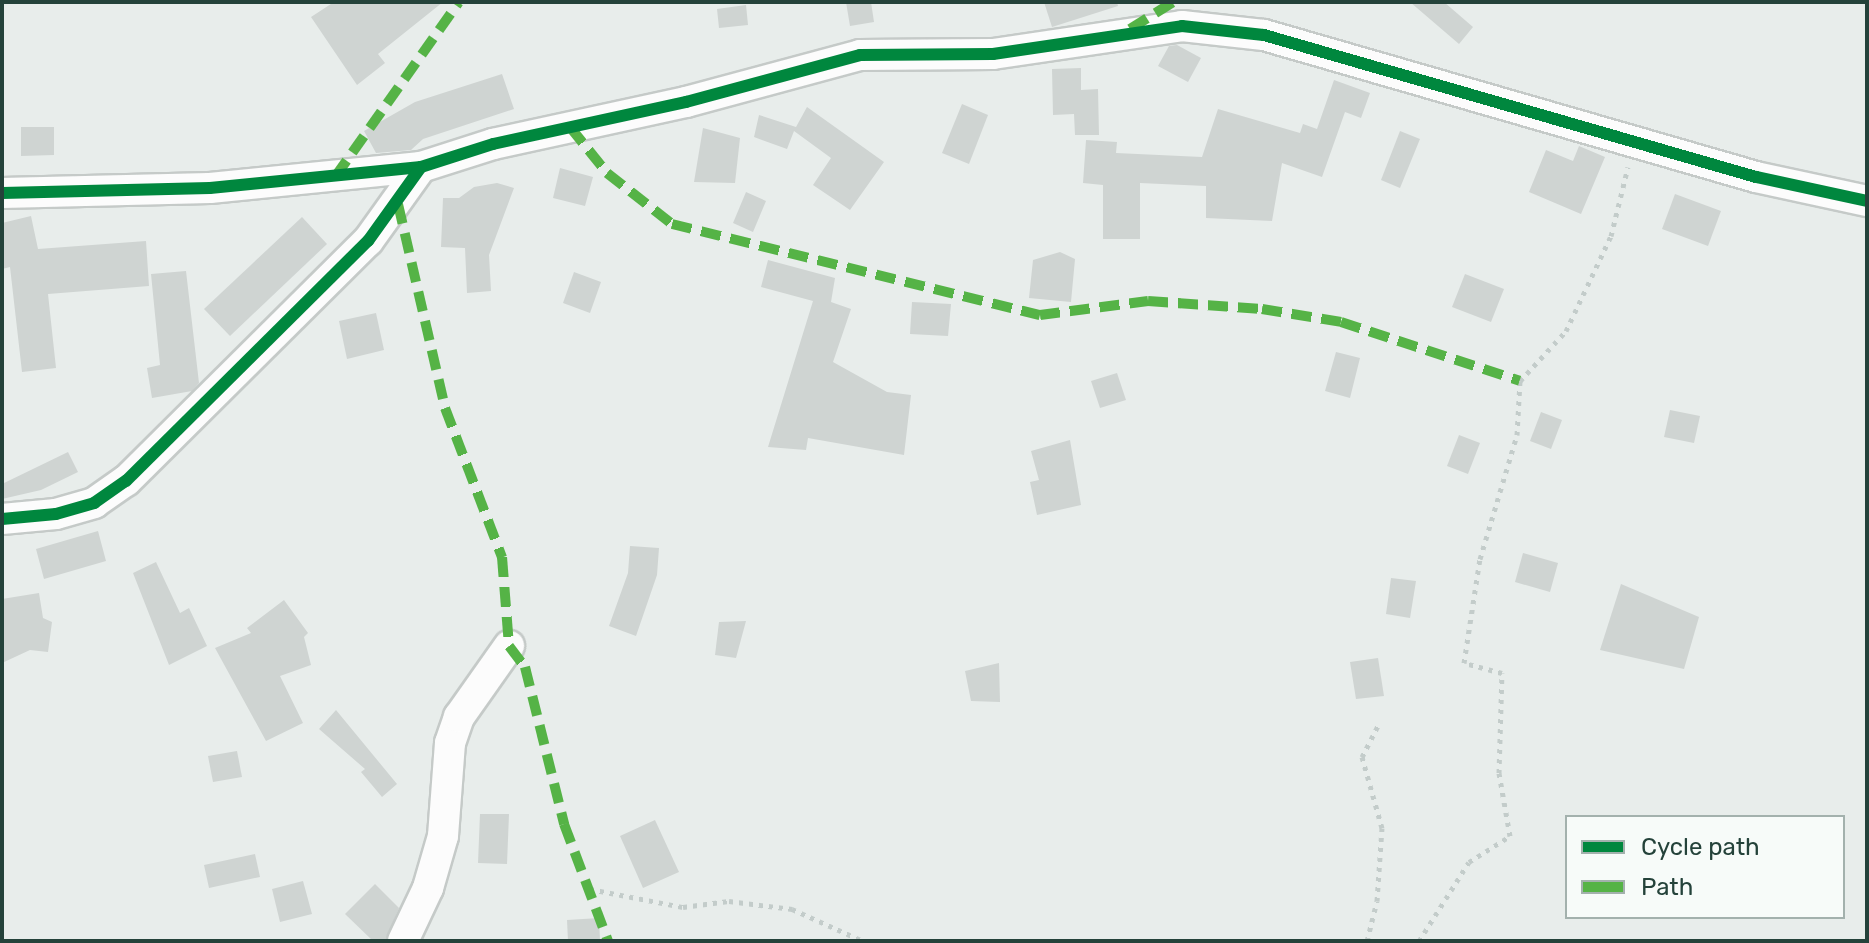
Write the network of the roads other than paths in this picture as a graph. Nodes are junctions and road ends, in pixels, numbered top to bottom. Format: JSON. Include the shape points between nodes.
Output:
{"nodes":[{"id":1,"x":421,"y":167,"type":"junction"},
{"id":2,"x":2,"y":193,"type":"edge"},
{"id":3,"x":1867,"y":201,"type":"edge"},
{"id":4,"x":2,"y":519,"type":"edge"},
{"id":5,"x":509,"y":646,"type":"dead end"},
{"id":6,"x":403,"y":941,"type":"edge"}],
"edges":[{"from":1,"to":2,"type":"street","via":[[210,188]]},
{"from":1,"to":3,"type":"street","via":[[493,144],[686,102],[860,55],[993,54],[1182,26],[1264,35],[1633,143]]},
{"from":1,"to":4,"type":"street","via":[[368,241],[126,481],[94,503],[56,514]]},
{"from":5,"to":6,"type":"street","via":[[459,717],[450,743],[443,836],[428,888]]}]}
